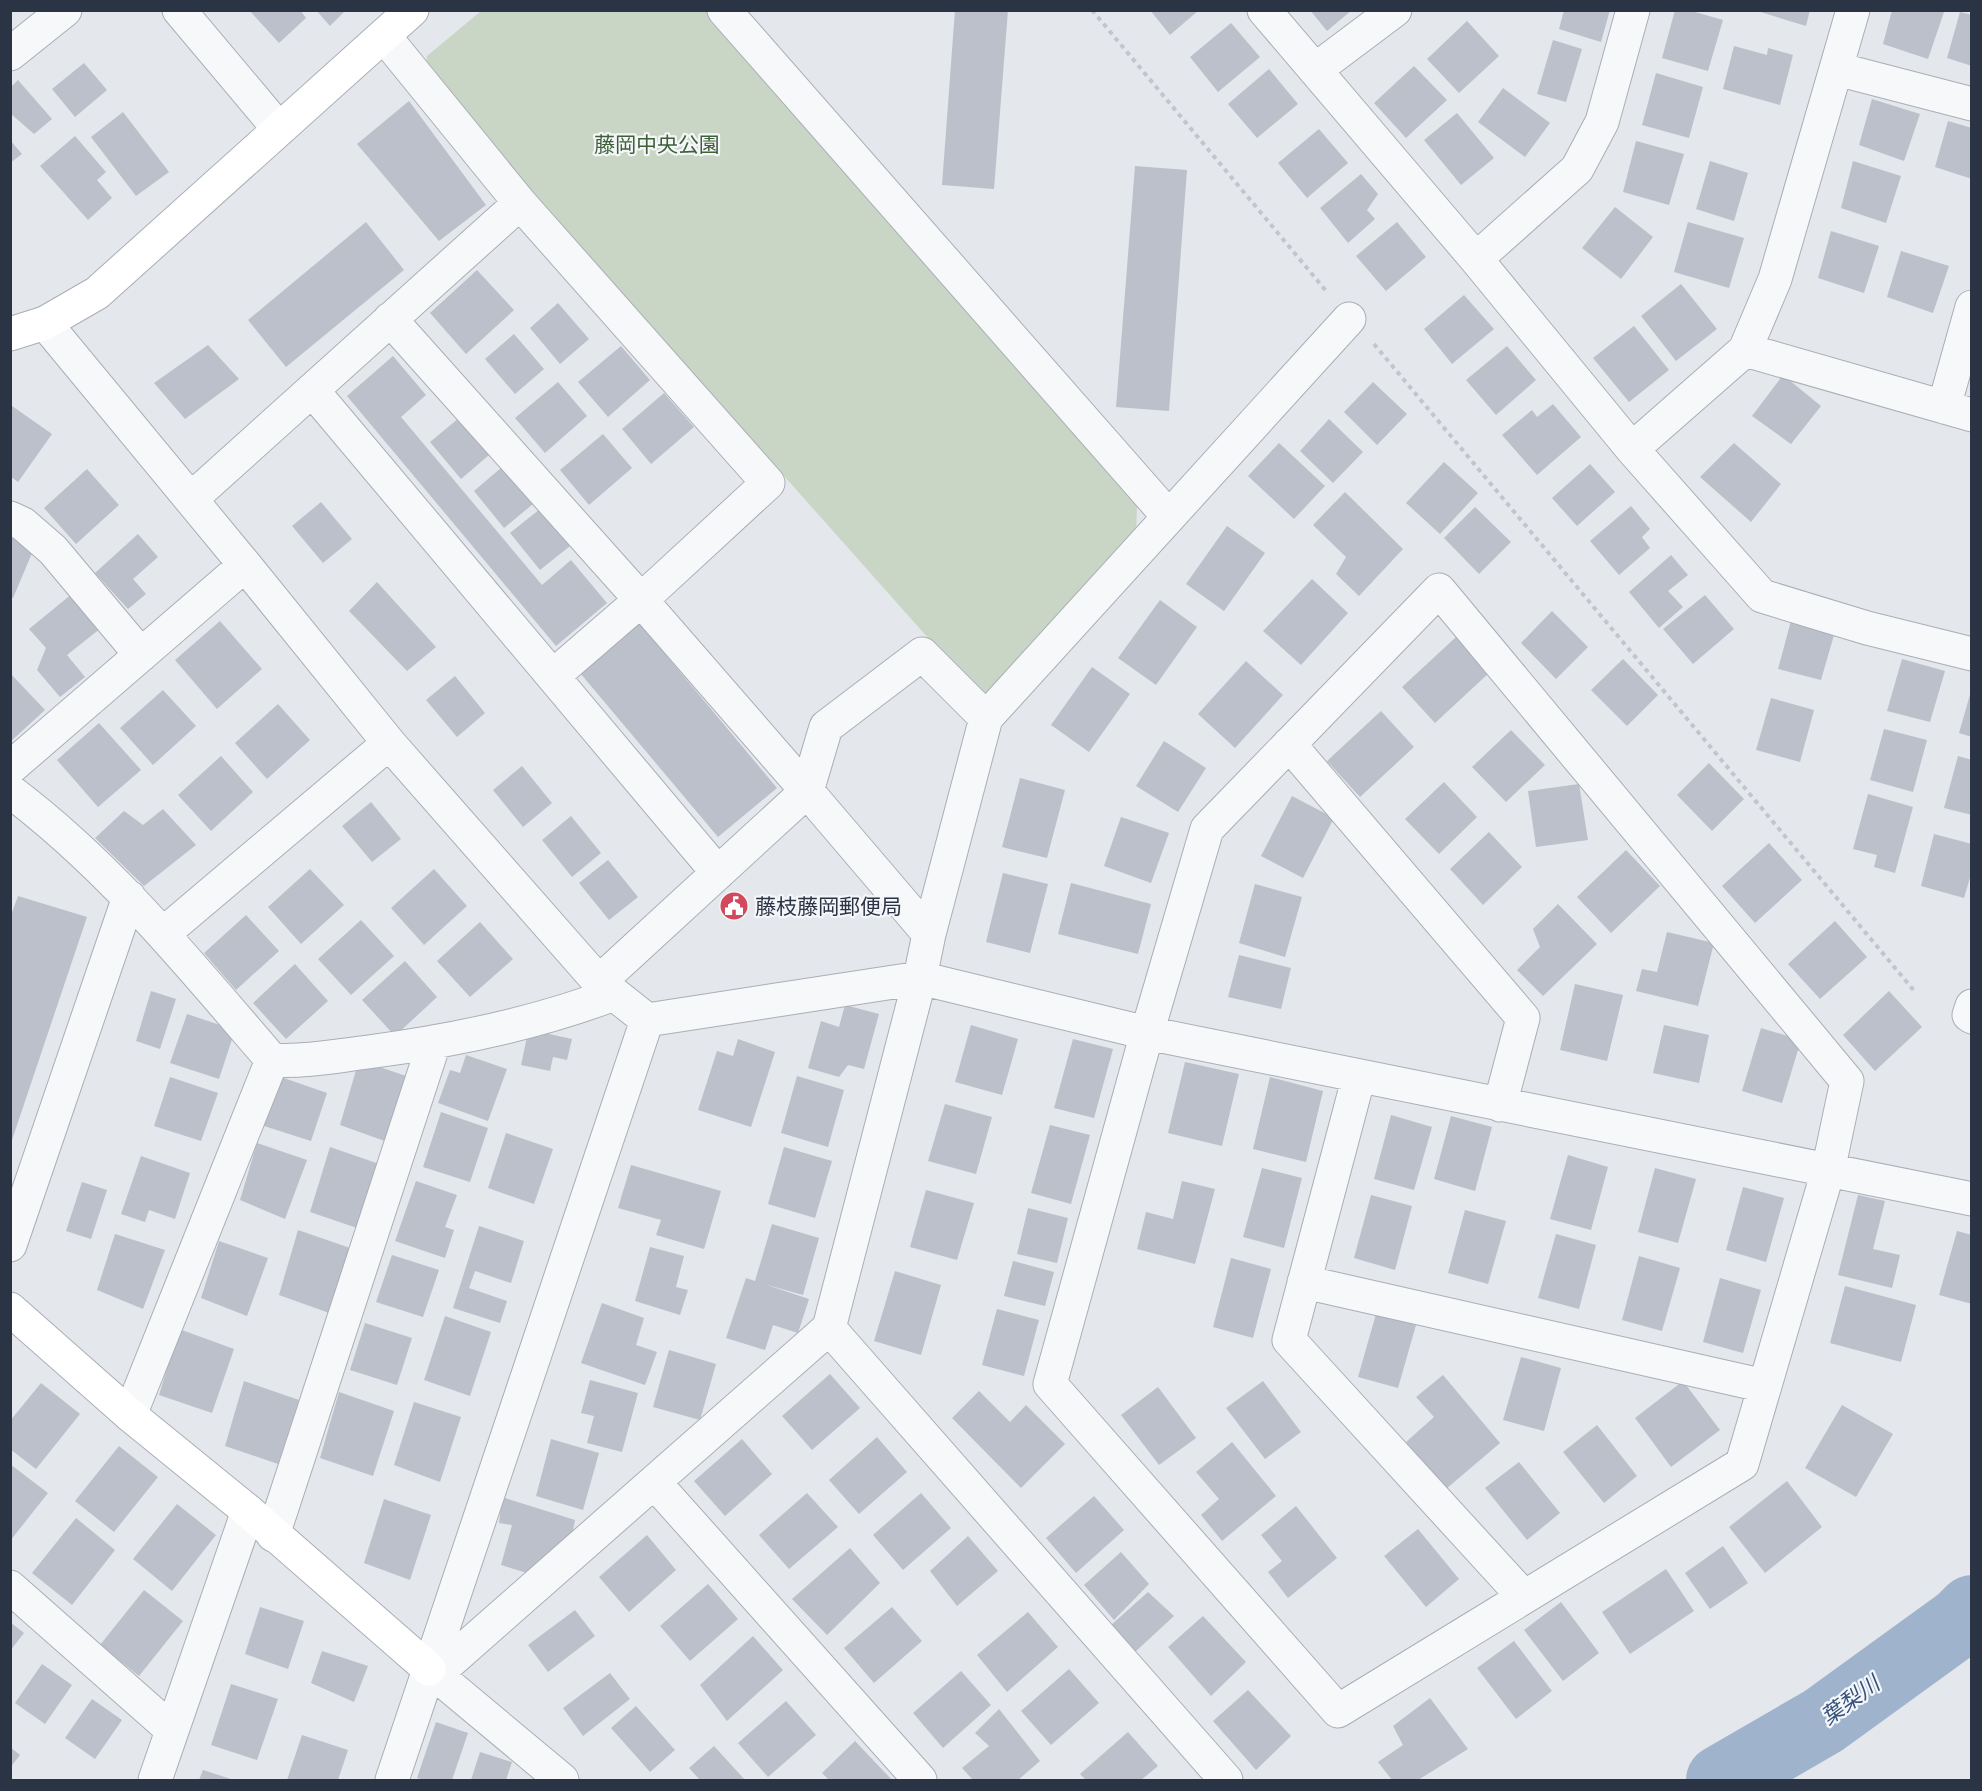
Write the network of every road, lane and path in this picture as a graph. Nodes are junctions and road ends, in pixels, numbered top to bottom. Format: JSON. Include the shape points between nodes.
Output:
{"nodes":[{"id":1,"x":64,"y":10,"type":"edge"},
{"id":2,"x":179,"y":10,"type":"edge"},
{"id":3,"x":412,"y":10,"type":"edge"},
{"id":4,"x":724,"y":10,"type":"edge"},
{"id":5,"x":1092,"y":10,"type":"edge"},
{"id":6,"x":1264,"y":10,"type":"edge"},
{"id":7,"x":1395,"y":10,"type":"edge"},
{"id":8,"x":1633,"y":10,"type":"edge"},
{"id":9,"x":1853,"y":10,"type":"edge"},
{"id":10,"x":384,"y":36,"type":"junction"},
{"id":11,"x":10,"y":54,"type":"edge"},
{"id":12,"x":1837,"y":69,"type":"junction"},
{"id":13,"x":1315,"y":70,"type":"junction"},
{"id":14,"x":1971,"y":104,"type":"edge"},
{"id":15,"x":279,"y":129,"type":"junction"},
{"id":16,"x":520,"y":203,"type":"junction"},
{"id":17,"x":1476,"y":259,"type":"junction"},
{"id":18,"x":1971,"y":308,"type":"edge"},
{"id":19,"x":390,"y":319,"type":"junction"},
{"id":20,"x":1349,"y":319,"type":"junction"},
{"id":21,"x":45,"y":323,"type":"junction"},
{"id":22,"x":10,"y":334,"type":"edge"},
{"id":23,"x":1745,"y":350,"type":"junction"},
{"id":24,"x":312,"y":390,"type":"junction"},
{"id":25,"x":1958,"y":411,"type":"edge"},
{"id":26,"x":1632,"y":449,"type":"junction"},
{"id":27,"x":191,"y":499,"type":"junction"},
{"id":28,"x":1169,"y":517,"type":"junction"},
{"id":29,"x":10,"y":518,"type":"edge"},
{"id":30,"x":245,"y":565,"type":"junction"},
{"id":31,"x":641,"y":600,"type":"junction"},
{"id":32,"x":141,"y":654,"type":"junction"},
{"id":33,"x":1971,"y":654,"type":"edge"},
{"id":34,"x":553,"y":676,"type":"junction"},
{"id":35,"x":986,"y":718,"type":"junction"},
{"id":36,"x":388,"y":743,"type":"junction"},
{"id":37,"x":1289,"y":744,"type":"junction"},
{"id":38,"x":10,"y":768,"type":"edge"},
{"id":39,"x":10,"y":790,"type":"edge"},
{"id":40,"x":807,"y":791,"type":"junction"},
{"id":41,"x":718,"y":873,"type":"junction"},
{"id":42,"x":129,"y":897,"type":"junction"},
{"id":43,"x":164,"y":934,"type":"junction"},
{"id":44,"x":929,"y":934,"type":"junction"},
{"id":45,"x":920,"y":978,"type":"junction"},
{"id":46,"x":606,"y":988,"type":"junction"},
{"id":47,"x":1916,"y":993,"type":"dead end"},
{"id":48,"x":1971,"y":1006,"type":"edge"},
{"id":49,"x":1971,"y":1017,"type":"edge"},
{"id":50,"x":647,"y":1020,"type":"junction"},
{"id":51,"x":1147,"y":1033,"type":"junction"},
{"id":52,"x":434,"y":1043,"type":"junction"},
{"id":53,"x":272,"y":1060,"type":"junction"},
{"id":54,"x":1359,"y":1076,"type":"junction"},
{"id":55,"x":1500,"y":1105,"type":"junction"},
{"id":56,"x":1828,"y":1172,"type":"junction"},
{"id":57,"x":1971,"y":1199,"type":"edge"},
{"id":58,"x":10,"y":1245,"type":"edge"},
{"id":59,"x":1304,"y":1282,"type":"junction"},
{"id":60,"x":10,"y":1309,"type":"edge"},
{"id":61,"x":829,"y":1328,"type":"junction"},
{"id":62,"x":1765,"y":1386,"type":"junction"},
{"id":63,"x":130,"y":1415,"type":"junction"},
{"id":64,"x":654,"y":1482,"type":"junction"},
{"id":65,"x":248,"y":1511,"type":"junction"},
{"id":66,"x":273,"y":1535,"type":"junction"},
{"id":67,"x":10,"y":1587,"type":"edge"},
{"id":68,"x":1524,"y":1598,"type":"junction"},
{"id":69,"x":433,"y":1671,"type":"junction"},
{"id":70,"x":172,"y":1730,"type":"junction"},
{"id":71,"x":155,"y":1780,"type":"edge"},
{"id":72,"x":392,"y":1780,"type":"edge"},
{"id":73,"x":561,"y":1780,"type":"edge"},
{"id":74,"x":920,"y":1780,"type":"edge"},
{"id":75,"x":1226,"y":1780,"type":"edge"}],
"edges":[{"from":1,"to":11,"type":"street"},
{"from":2,"to":15,"type":"street"},
{"from":3,"to":10,"type":"street"},
{"from":4,"to":28,"type":"street"},
{"from":5,"to":20,"type":"path"},
{"from":6,"to":13,"type":"street"},
{"from":7,"to":13,"type":"street"},
{"from":8,"to":17,"type":"street","via":[[1602,122],[1577,169]]},
{"from":9,"to":12,"type":"street"},
{"from":10,"to":15,"type":"street"},
{"from":10,"to":16,"type":"street"},
{"from":12,"to":14,"type":"street"},
{"from":12,"to":23,"type":"street","via":[[1775,279]]},
{"from":13,"to":17,"type":"street"},
{"from":15,"to":21,"type":"street","via":[[98,293]]},
{"from":16,"to":19,"type":"street"},
{"from":16,"to":31,"type":"street","via":[[768,483]]},
{"from":17,"to":26,"type":"street"},
{"from":18,"to":25,"type":"street"},
{"from":19,"to":24,"type":"street"},
{"from":19,"to":31,"type":"street"},
{"from":20,"to":28,"type":"street"},
{"from":20,"to":47,"type":"path","via":[[1383,354]]},
{"from":21,"to":22,"type":"street"},
{"from":21,"to":27,"type":"street"},
{"from":23,"to":25,"type":"street"},
{"from":23,"to":26,"type":"street"},
{"from":24,"to":27,"type":"street"},
{"from":24,"to":34,"type":"street"},
{"from":26,"to":33,"type":"street","via":[[1762,596]]},
{"from":27,"to":30,"type":"street"},
{"from":28,"to":35,"type":"street"},
{"from":29,"to":32,"type":"street","via":[[53,550]]},
{"from":30,"to":32,"type":"street"},
{"from":30,"to":36,"type":"street"},
{"from":31,"to":34,"type":"street"},
{"from":31,"to":40,"type":"street"},
{"from":32,"to":38,"type":"street"},
{"from":34,"to":41,"type":"street"},
{"from":35,"to":40,"type":"street","via":[[922,654],[826,727]]},
{"from":35,"to":44,"type":"street"},
{"from":36,"to":43,"type":"street"},
{"from":36,"to":46,"type":"street"},
{"from":37,"to":51,"type":"street","via":[[1207,829]]},
{"from":37,"to":55,"type":"street","via":[[1523,1018]]},
{"from":37,"to":56,"type":"street","via":[[1439,590],[1847,1081]]},
{"from":39,"to":42,"type":"street","via":[[44,816]]},
{"from":40,"to":41,"type":"street"},
{"from":40,"to":44,"type":"street"},
{"from":41,"to":46,"type":"street"},
{"from":42,"to":43,"type":"street"},
{"from":42,"to":58,"type":"street"},
{"from":43,"to":53,"type":"street"},
{"from":44,"to":45,"type":"street"},
{"from":45,"to":50,"type":"street"},
{"from":45,"to":51,"type":"street"},
{"from":45,"to":61,"type":"street"},
{"from":46,"to":50,"type":"street"},
{"from":46,"to":52,"type":"street","via":[[566,1012]]},
{"from":48,"to":49,"type":"street"},
{"from":50,"to":69,"type":"street"},
{"from":51,"to":54,"type":"street"},
{"from":51,"to":68,"type":"street","via":[[1050,1384],[1338,1711]]},
{"from":52,"to":53,"type":"street","via":[[296,1061]]},
{"from":52,"to":66,"type":"street"},
{"from":53,"to":63,"type":"street"},
{"from":54,"to":55,"type":"street"},
{"from":54,"to":59,"type":"street"},
{"from":55,"to":56,"type":"street"},
{"from":56,"to":57,"type":"street"},
{"from":56,"to":62,"type":"street"},
{"from":59,"to":62,"type":"street"},
{"from":59,"to":68,"type":"street","via":[[1289,1340]]},
{"from":60,"to":63,"type":"street"},
{"from":61,"to":64,"type":"street"},
{"from":61,"to":75,"type":"street"},
{"from":62,"to":68,"type":"street","via":[[1742,1464]]},
{"from":63,"to":65,"type":"street"},
{"from":64,"to":69,"type":"street"},
{"from":64,"to":74,"type":"street"},
{"from":65,"to":66,"type":"street"},
{"from":65,"to":70,"type":"street"},
{"from":66,"to":69,"type":"street"},
{"from":67,"to":70,"type":"street"},
{"from":69,"to":72,"type":"street"},
{"from":69,"to":73,"type":"street"},
{"from":70,"to":71,"type":"street"}]}
